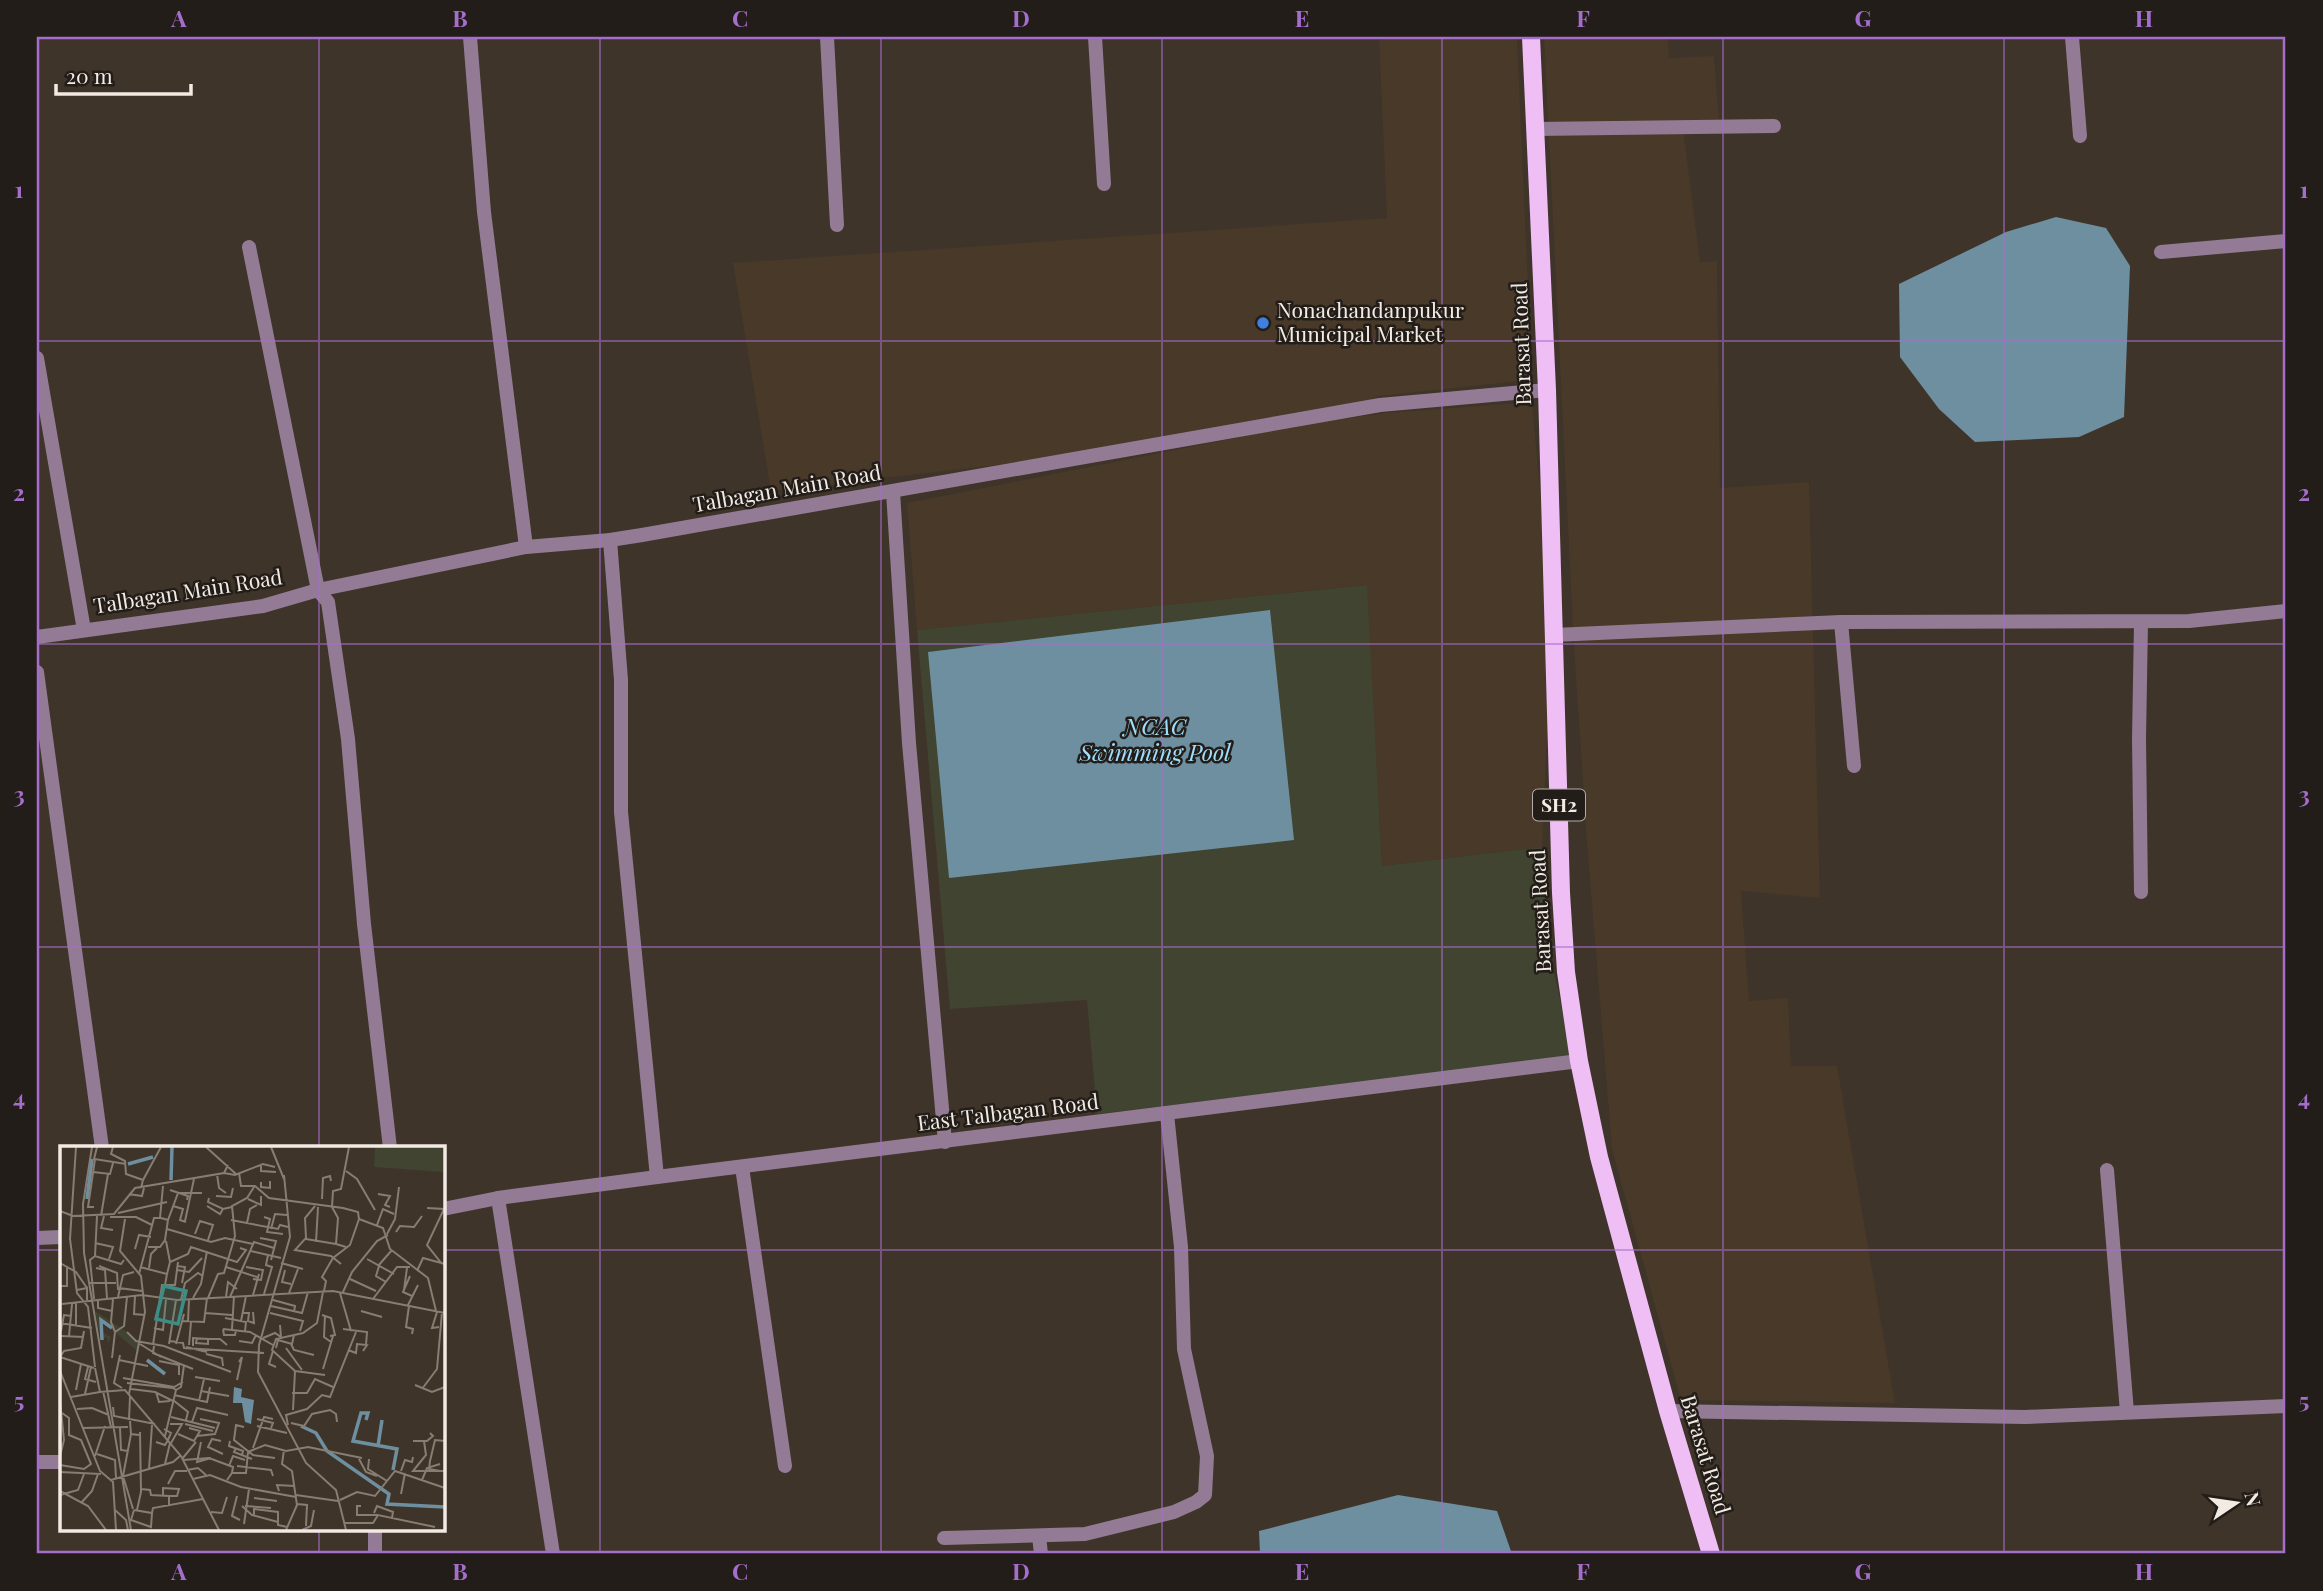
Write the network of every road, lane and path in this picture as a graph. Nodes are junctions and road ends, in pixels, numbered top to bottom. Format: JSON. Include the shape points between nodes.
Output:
{"nodes":[{"id":1,"x":470,"y":37,"type":"edge"},
{"id":2,"x":827,"y":37,"type":"edge"},
{"id":3,"x":1095,"y":37,"type":"edge"},
{"id":4,"x":1531,"y":37,"type":"edge"},
{"id":5,"x":2072,"y":37,"type":"edge"},
{"id":6,"x":1774,"y":126,"type":"dead end"},
{"id":7,"x":1535,"y":129,"type":"junction"},
{"id":8,"x":2080,"y":136,"type":"dead end"},
{"id":9,"x":1104,"y":184,"type":"dead end"},
{"id":10,"x":837,"y":225,"type":"dead end"},
{"id":11,"x":2286,"y":241,"type":"edge"},
{"id":12,"x":249,"y":247,"type":"dead end"},
{"id":13,"x":2161,"y":252,"type":"dead end"},
{"id":14,"x":37,"y":358,"type":"edge"},
{"id":15,"x":1547,"y":390,"type":"junction"},
{"id":16,"x":893,"y":492,"type":"junction"},
{"id":17,"x":610,"y":540,"type":"junction"},
{"id":18,"x":526,"y":547,"type":"junction"},
{"id":19,"x":318,"y":590,"type":"junction"},
{"id":20,"x":2286,"y":611,"type":"edge"},
{"id":21,"x":1841,"y":622,"type":"junction"},
{"id":22,"x":2141,"y":622,"type":"junction"},
{"id":23,"x":84,"y":630,"type":"junction"},
{"id":24,"x":1554,"y":635,"type":"junction"},
{"id":25,"x":37,"y":637,"type":"edge"},
{"id":26,"x":37,"y":671,"type":"edge"},
{"id":27,"x":1854,"y":766,"type":"dead end"},
{"id":28,"x":2141,"y":892,"type":"dead end"},
{"id":29,"x":1579,"y":1061,"type":"junction"},
{"id":30,"x":1167,"y":1114,"type":"junction"},
{"id":31,"x":944,"y":1142,"type":"junction"},
{"id":32,"x":102,"y":1146,"type":"edge"},
{"id":33,"x":390,"y":1146,"type":"edge"},
{"id":34,"x":742,"y":1167,"type":"junction"},
{"id":35,"x":2107,"y":1170,"type":"dead end"},
{"id":36,"x":657,"y":1177,"type":"junction"},
{"id":37,"x":498,"y":1198,"type":"junction"},
{"id":38,"x":444,"y":1209,"type":"edge"},
{"id":39,"x":60,"y":1237,"type":"edge"},
{"id":40,"x":37,"y":1238,"type":"edge"},
{"id":41,"x":2286,"y":1406,"type":"edge"},
{"id":42,"x":1668,"y":1411,"type":"junction"},
{"id":43,"x":2127,"y":1412,"type":"junction"},
{"id":44,"x":37,"y":1462,"type":"edge"},
{"id":45,"x":60,"y":1462,"type":"edge"},
{"id":46,"x":785,"y":1466,"type":"dead end"},
{"id":47,"x":375,"y":1532,"type":"edge"},
{"id":48,"x":1039,"y":1536,"type":"junction"},
{"id":49,"x":944,"y":1538,"type":"dead end"},
{"id":50,"x":375,"y":1554,"type":"edge"},
{"id":51,"x":553,"y":1554,"type":"edge"},
{"id":52,"x":1041,"y":1554,"type":"edge"},
{"id":53,"x":1711,"y":1554,"type":"edge"}],
"edges":[{"from":1,"to":18,"type":"street","via":[[484,212]]},
{"from":2,"to":10,"type":"street"},
{"from":3,"to":9,"type":"street"},
{"from":4,"to":7,"type":"main road","name":"Barasat Road","number":"SH2"},
{"from":5,"to":8,"type":"street"},
{"from":6,"to":7,"type":"street"},
{"from":7,"to":15,"type":"main road","name":"Barasat Road","number":"SH2"},
{"from":11,"to":13,"type":"street"},
{"from":12,"to":19,"type":"street"},
{"from":14,"to":23,"type":"street"},
{"from":15,"to":16,"type":"street","name":"Talbagan Main Road","via":[[1380,405]]},
{"from":15,"to":24,"type":"main road","name":"Barasat Road","number":"SH2"},
{"from":16,"to":17,"type":"street","name":"Talbagan Main Road"},
{"from":16,"to":31,"type":"street","via":[[909,743]]},
{"from":17,"to":18,"type":"street","name":"Talbagan Main Road"},
{"from":17,"to":36,"type":"street","via":[[621,680],[621,812]]},
{"from":18,"to":19,"type":"street","name":"Talbagan Main Road"},
{"from":19,"to":23,"type":"street","name":"Talbagan Main Road","via":[[263,606]]},
{"from":19,"to":33,"type":"street","via":[[328,602],[348,739]]},
{"from":20,"to":22,"type":"street"},
{"from":21,"to":22,"type":"street"},
{"from":21,"to":24,"type":"street"},
{"from":21,"to":27,"type":"street"},
{"from":22,"to":28,"type":"street"},
{"from":23,"to":25,"type":"street","name":"Talbagan Main Road"},
{"from":24,"to":29,"type":"main road","name":"Barasat Road","number":"SH2","via":[[1561,892],[1566,972]]},
{"from":26,"to":32,"type":"street"},
{"from":29,"to":30,"type":"street","name":"East Talbagan Road"},
{"from":29,"to":42,"type":"main road","name":"Barasat Road","number":"SH2"},
{"from":30,"to":31,"type":"street","name":"East Talbagan Road"},
{"from":30,"to":48,"type":"street","via":[[1181,1247],[1184,1349],[1207,1456],[1205,1494],[1174,1513],[1085,1534]]},
{"from":31,"to":34,"type":"street","name":"East Talbagan Road"},
{"from":34,"to":36,"type":"street","name":"East Talbagan Road"},
{"from":34,"to":46,"type":"street"},
{"from":35,"to":43,"type":"street"},
{"from":36,"to":37,"type":"street","name":"East Talbagan Road"},
{"from":37,"to":38,"type":"street","name":"East Talbagan Road"},
{"from":37,"to":51,"type":"street"},
{"from":39,"to":40,"type":"street"},
{"from":41,"to":43,"type":"street"},
{"from":42,"to":43,"type":"street","via":[[2025,1417]]},
{"from":42,"to":53,"type":"main road","name":"Barasat Road","number":"SH2"},
{"from":44,"to":45,"type":"street"},
{"from":47,"to":50,"type":"street"},
{"from":48,"to":49,"type":"street"},
{"from":48,"to":52,"type":"street"}]}
